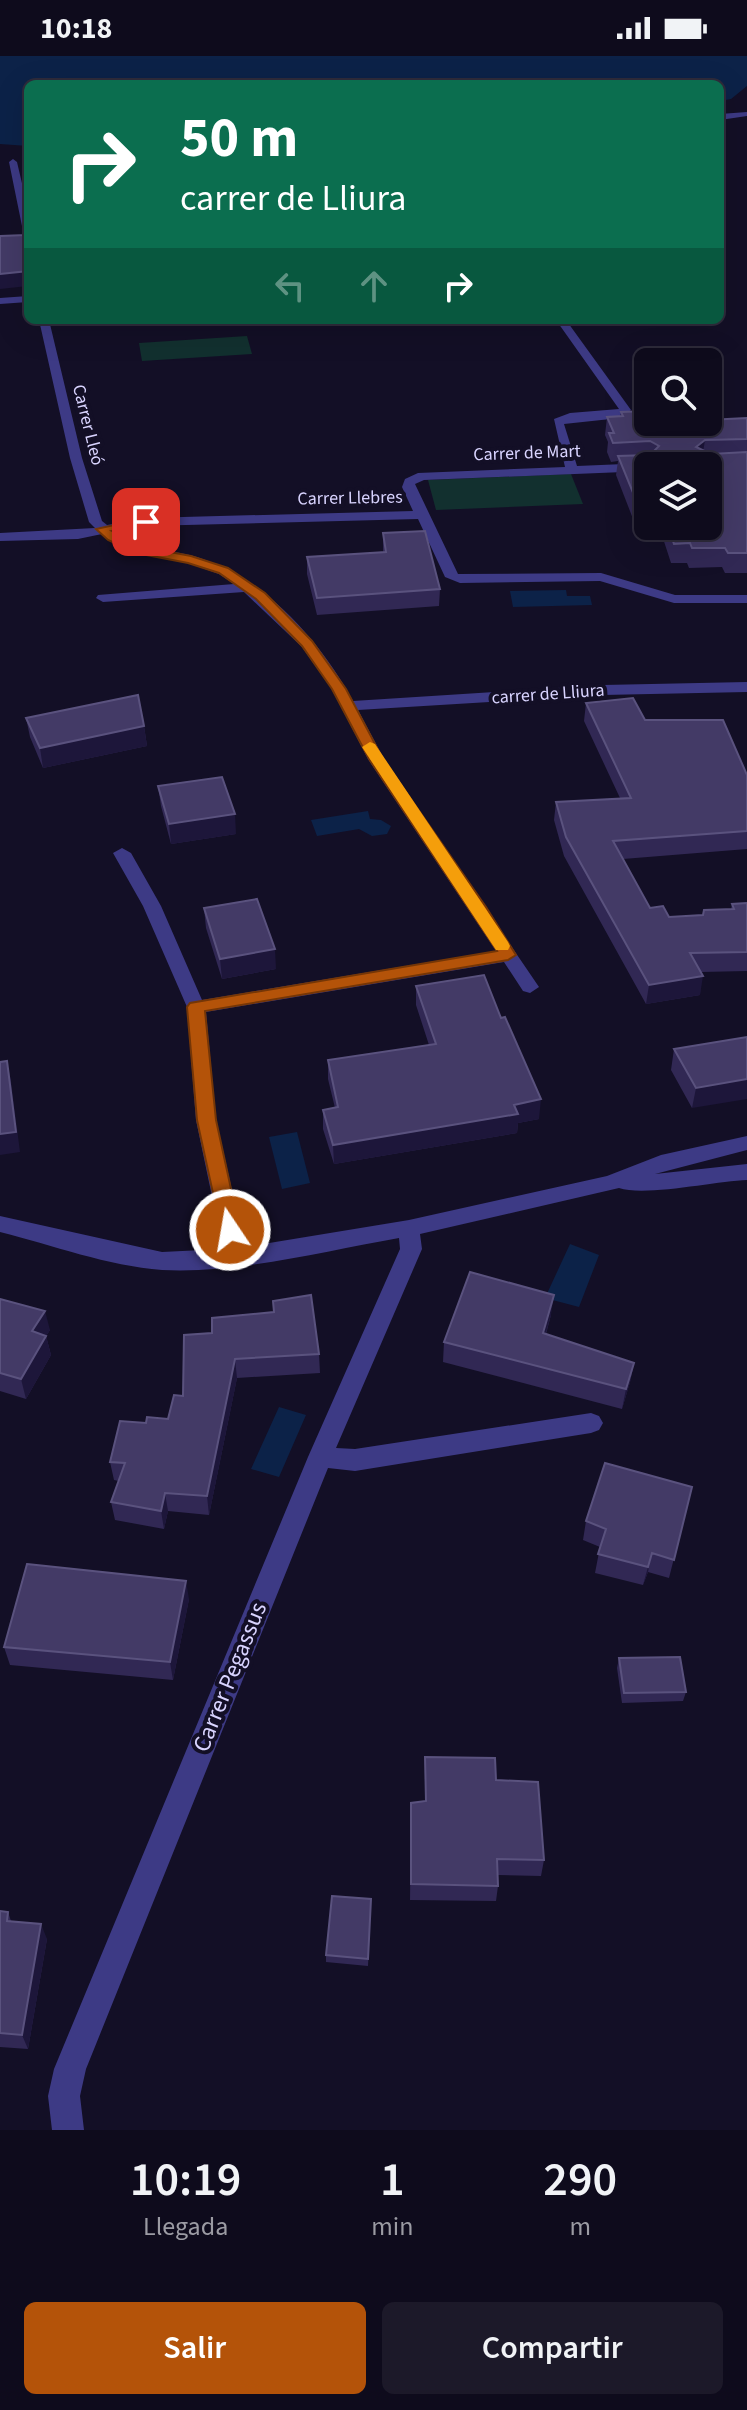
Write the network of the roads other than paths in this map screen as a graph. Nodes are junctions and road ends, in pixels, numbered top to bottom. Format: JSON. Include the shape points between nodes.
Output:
{"nodes":[{"id":1,"x":747,"y":114,"type":"edge"},
{"id":2,"x":724,"y":117,"type":"edge"},
{"id":3,"x":0,"y":162,"type":"edge"},
{"id":4,"x":13,"y":162,"type":"junction"},
{"id":5,"x":24,"y":162,"type":"edge"},
{"id":6,"x":24,"y":213,"type":"edge"},
{"id":7,"x":24,"y":299,"type":"edge"},
{"id":8,"x":0,"y":301,"type":"edge"},
{"id":9,"x":45,"y":324,"type":"edge"},
{"id":10,"x":564,"y":324,"type":"edge"},
{"id":11,"x":634,"y":467,"type":"edge"},
{"id":12,"x":572,"y":469,"type":"junction"},
{"id":13,"x":421,"y":515,"type":"junction"},
{"id":14,"x":102,"y":529,"type":"junction"},
{"id":15,"x":0,"y":537,"type":"edge"},
{"id":16,"x":249,"y":587,"type":"junction"},
{"id":17,"x":103,"y":598,"type":"dead end"},
{"id":18,"x":747,"y":599,"type":"edge"},
{"id":19,"x":747,"y":687,"type":"edge"},
{"id":20,"x":349,"y":706,"type":"junction"},
{"id":21,"x":122,"y":853,"type":"dead end"},
{"id":22,"x":508,"y":955,"type":"junction"},
{"id":23,"x":530,"y":987,"type":"dead end"},
{"id":24,"x":196,"y":1007,"type":"junction"},
{"id":25,"x":747,"y":1143,"type":"edge"},
{"id":26,"x":747,"y":1172,"type":"edge"},
{"id":27,"x":611,"y":1183,"type":"junction"},
{"id":28,"x":0,"y":1224,"type":"edge"},
{"id":29,"x":409,"y":1228,"type":"junction"},
{"id":30,"x":236,"y":1257,"type":"junction"},
{"id":31,"x":591,"y":1423,"type":"dead end"},
{"id":32,"x":320,"y":1457,"type":"junction"},
{"id":33,"x":68,"y":2130,"type":"edge"}],
"edges":[{"from":1,"to":2,"type":"street"},
{"from":3,"to":4,"type":"street"},
{"from":4,"to":5,"type":"street"},
{"from":4,"to":6,"type":"street"},
{"from":7,"to":8,"type":"street"},
{"from":9,"to":14,"type":"street","name":"Carrer Lleó","via":[[92,515]]},
{"from":10,"to":12,"type":"street","via":[[625,410],[558,422]]},
{"from":11,"to":12,"type":"street","name":"Carrer de Mart"},
{"from":12,"to":13,"type":"street","name":"Carrer de Mart","via":[[422,476],[409,482]]},
{"from":13,"to":14,"type":"street","name":"Carrer Llebres","via":[[146,522]]},
{"from":13,"to":18,"type":"street","name":"Carrer Llebres","via":[[452,577],[601,577],[674,599]]},
{"from":14,"to":15,"type":"street","via":[[78,535]]},
{"from":14,"to":16,"type":"street","via":[[132,547],[211,566]]},
{"from":16,"to":17,"type":"street"},
{"from":16,"to":20,"type":"street","via":[[307,644]]},
{"from":19,"to":20,"type":"street","name":"carrer de Lliura"},
{"from":20,"to":22,"type":"street","via":[[376,759]]},
{"from":21,"to":24,"type":"street","via":[[152,906]]},
{"from":22,"to":23,"type":"street"},
{"from":22,"to":24,"type":"street"},
{"from":24,"to":30,"type":"street","via":[[206,1120]]},
{"from":25,"to":27,"type":"street","via":[[661,1163]]},
{"from":26,"to":27,"type":"street"},
{"from":27,"to":29,"type":"street"},
{"from":28,"to":30,"type":"street","via":[[162,1261]]},
{"from":29,"to":30,"type":"street"},
{"from":29,"to":32,"type":"street","name":"Carrer Pegassus","via":[[411,1249]]},
{"from":31,"to":32,"type":"street","via":[[355,1460]]},
{"from":32,"to":33,"type":"street","name":"Carrer Pegassus","via":[[70,2069],[64,2096]]}]}
